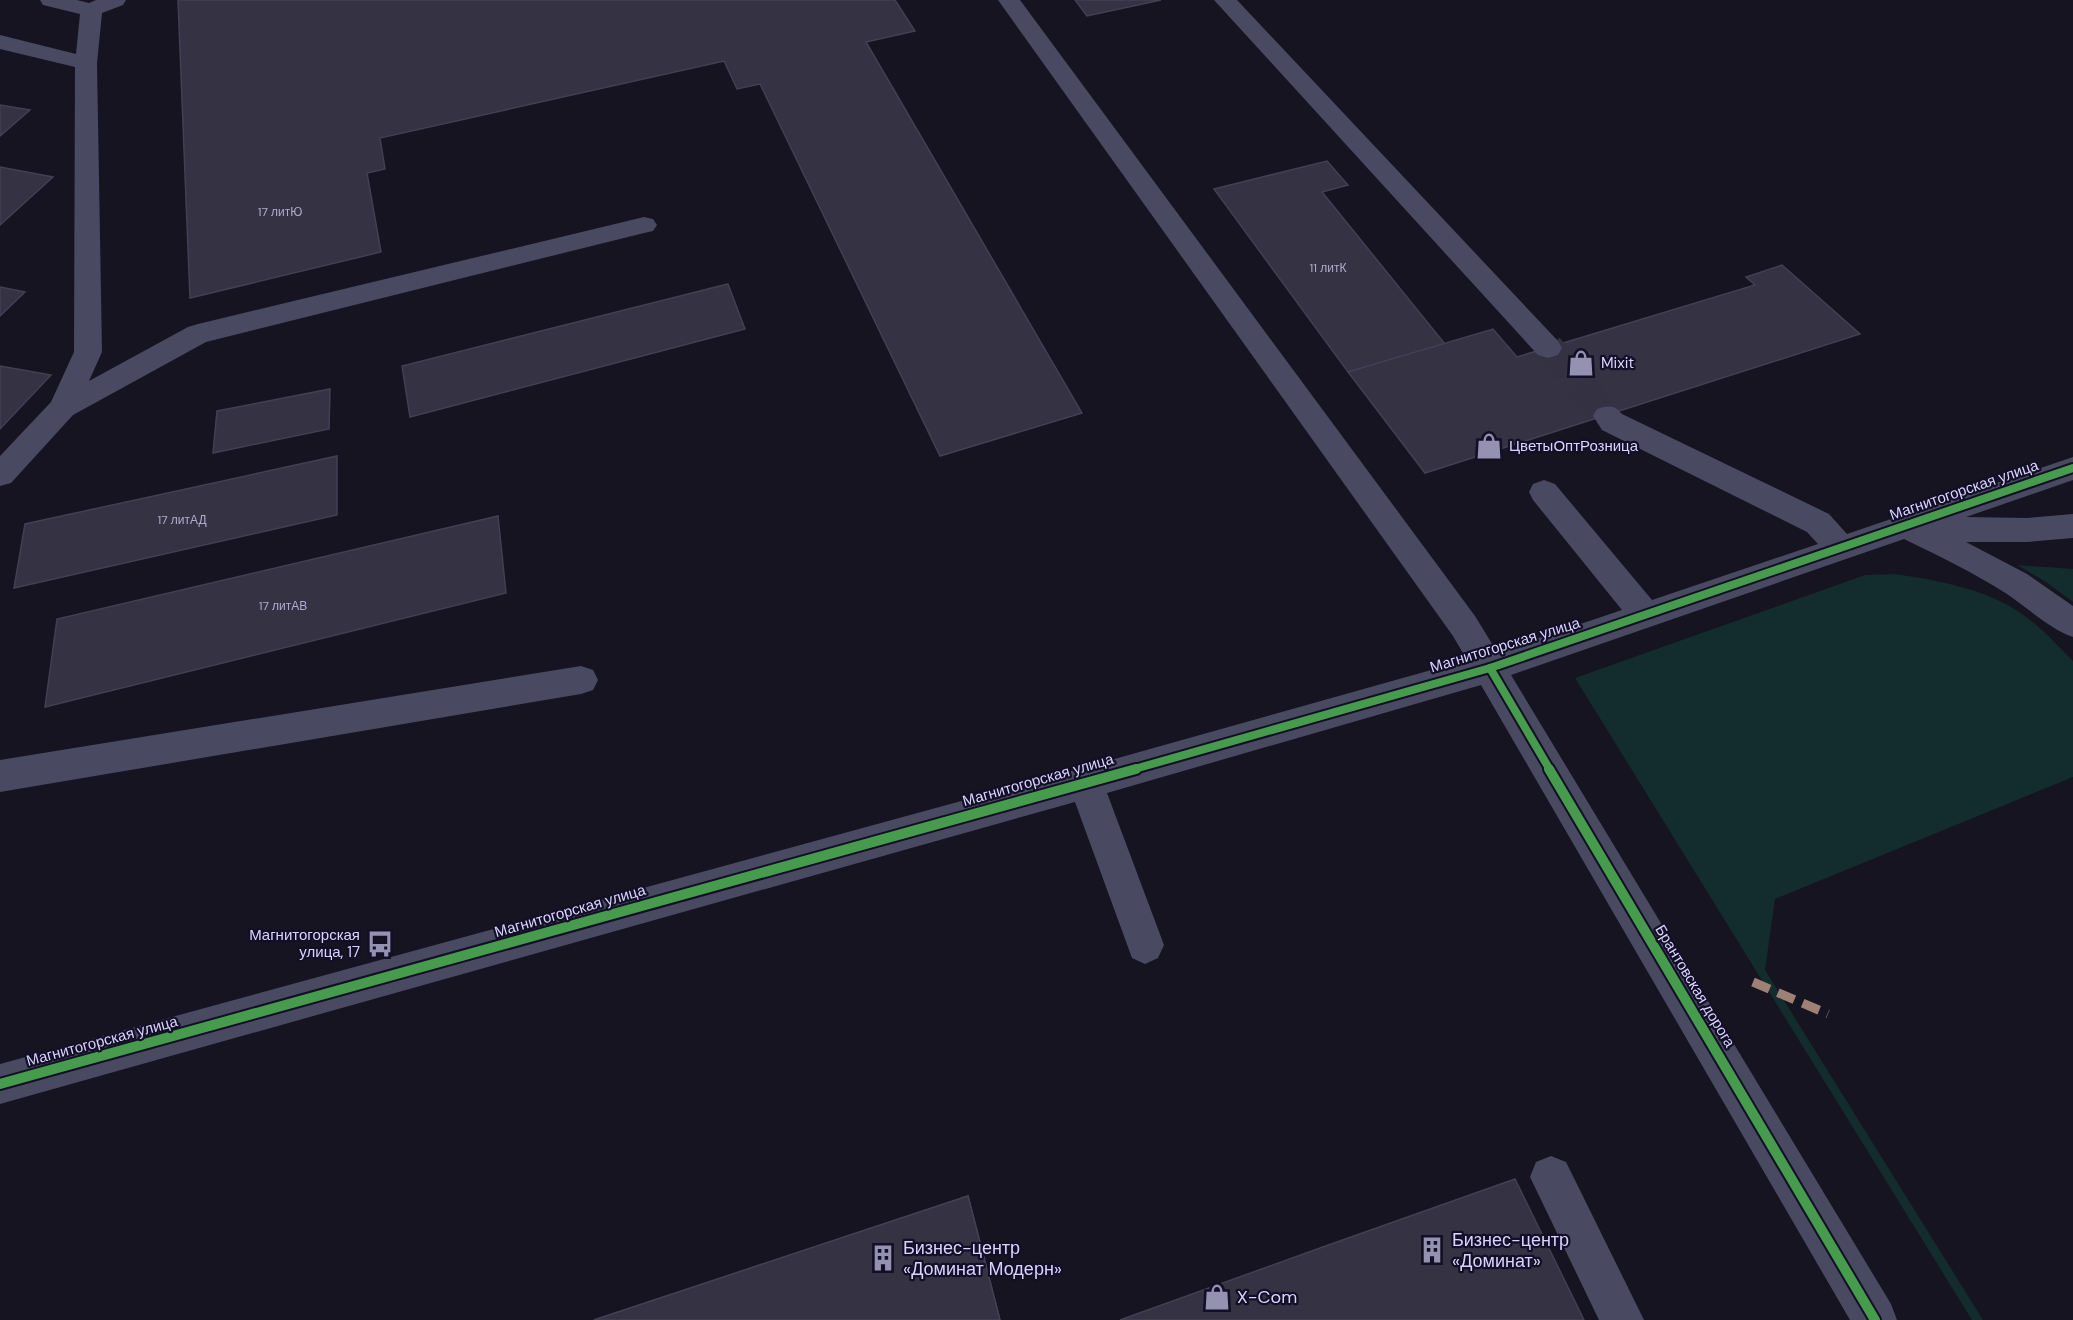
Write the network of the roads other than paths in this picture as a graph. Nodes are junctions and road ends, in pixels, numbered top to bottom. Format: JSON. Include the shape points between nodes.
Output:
{"nodes":[{"id":1,"x":51,"y":0,"type":"edge"},
{"id":2,"x":115,"y":0,"type":"edge"},
{"id":3,"x":1009,"y":0,"type":"edge"},
{"id":4,"x":1225,"y":0,"type":"edge"},
{"id":5,"x":91,"y":10,"type":"junction"},
{"id":6,"x":0,"y":42,"type":"edge"},
{"id":7,"x":86,"y":63,"type":"junction"},
{"id":8,"x":644,"y":225,"type":"dead end"},
{"id":9,"x":1548,"y":348,"type":"tunnel mouth"},
{"id":10,"x":63,"y":408,"type":"junction"},
{"id":11,"x":1607,"y":416,"type":"tunnel mouth"},
{"id":12,"x":2073,"y":468,"type":"edge"},
{"id":13,"x":0,"y":475,"type":"edge"},
{"id":14,"x":1544,"y":492,"type":"dead end"},
{"id":15,"x":2073,"y":526,"type":"edge"},
{"id":16,"x":1905,"y":529,"type":"junction"},
{"id":17,"x":1841,"y":548,"type":"junction"},
{"id":18,"x":1646,"y":616,"type":"junction"},
{"id":19,"x":2073,"y":624,"type":"edge"},
{"id":20,"x":1490,"y":668,"type":"junction"},
{"id":21,"x":581,"y":680,"type":"dead end"},
{"id":22,"x":0,"y":776,"type":"edge"},
{"id":23,"x":1086,"y":783,"type":"junction"},
{"id":24,"x":1145,"y":945,"type":"dead end"},
{"id":25,"x":0,"y":1084,"type":"edge"},
{"id":26,"x":1551,"y":1177,"type":"dead end"},
{"id":27,"x":1622,"y":1320,"type":"edge"},
{"id":28,"x":1875,"y":1320,"type":"edge"}],
"edges":[{"from":1,"to":5,"type":"street"},
{"from":2,"to":5,"type":"street"},
{"from":3,"to":20,"type":"street","name":"Брантовская дорога","via":[[1464,626]]},
{"from":4,"to":9,"type":"street"},
{"from":5,"to":7,"type":"street"},
{"from":6,"to":7,"type":"street"},
{"from":7,"to":10,"type":"street","via":[[88,352]]},
{"from":8,"to":10,"type":"street","via":[[198,334]]},
{"from":10,"to":13,"type":"street"},
{"from":11,"to":17,"type":"street","via":[[1612,422],[1818,523]]},
{"from":12,"to":16,"type":"street","name":"Магнитогорская улица"},
{"from":14,"to":18,"type":"street"},
{"from":15,"to":16,"type":"street","name":"Магнитогорская улица","via":[[2027,530]]},
{"from":16,"to":17,"type":"street","name":"Магнитогорская улица"},
{"from":16,"to":19,"type":"street","via":[[1987,566]]},
{"from":17,"to":18,"type":"street","name":"Магнитогорская улица"},
{"from":18,"to":20,"type":"street","name":"Магнитогорская улица"},
{"from":20,"to":23,"type":"street","name":"Магнитогорская улица"},
{"from":20,"to":28,"type":"street","name":"Брантовская дорога"},
{"from":21,"to":22,"type":"street"},
{"from":23,"to":24,"type":"street"},
{"from":23,"to":25,"type":"street","name":"Магнитогорская улица"},
{"from":26,"to":27,"type":"street"}]}
